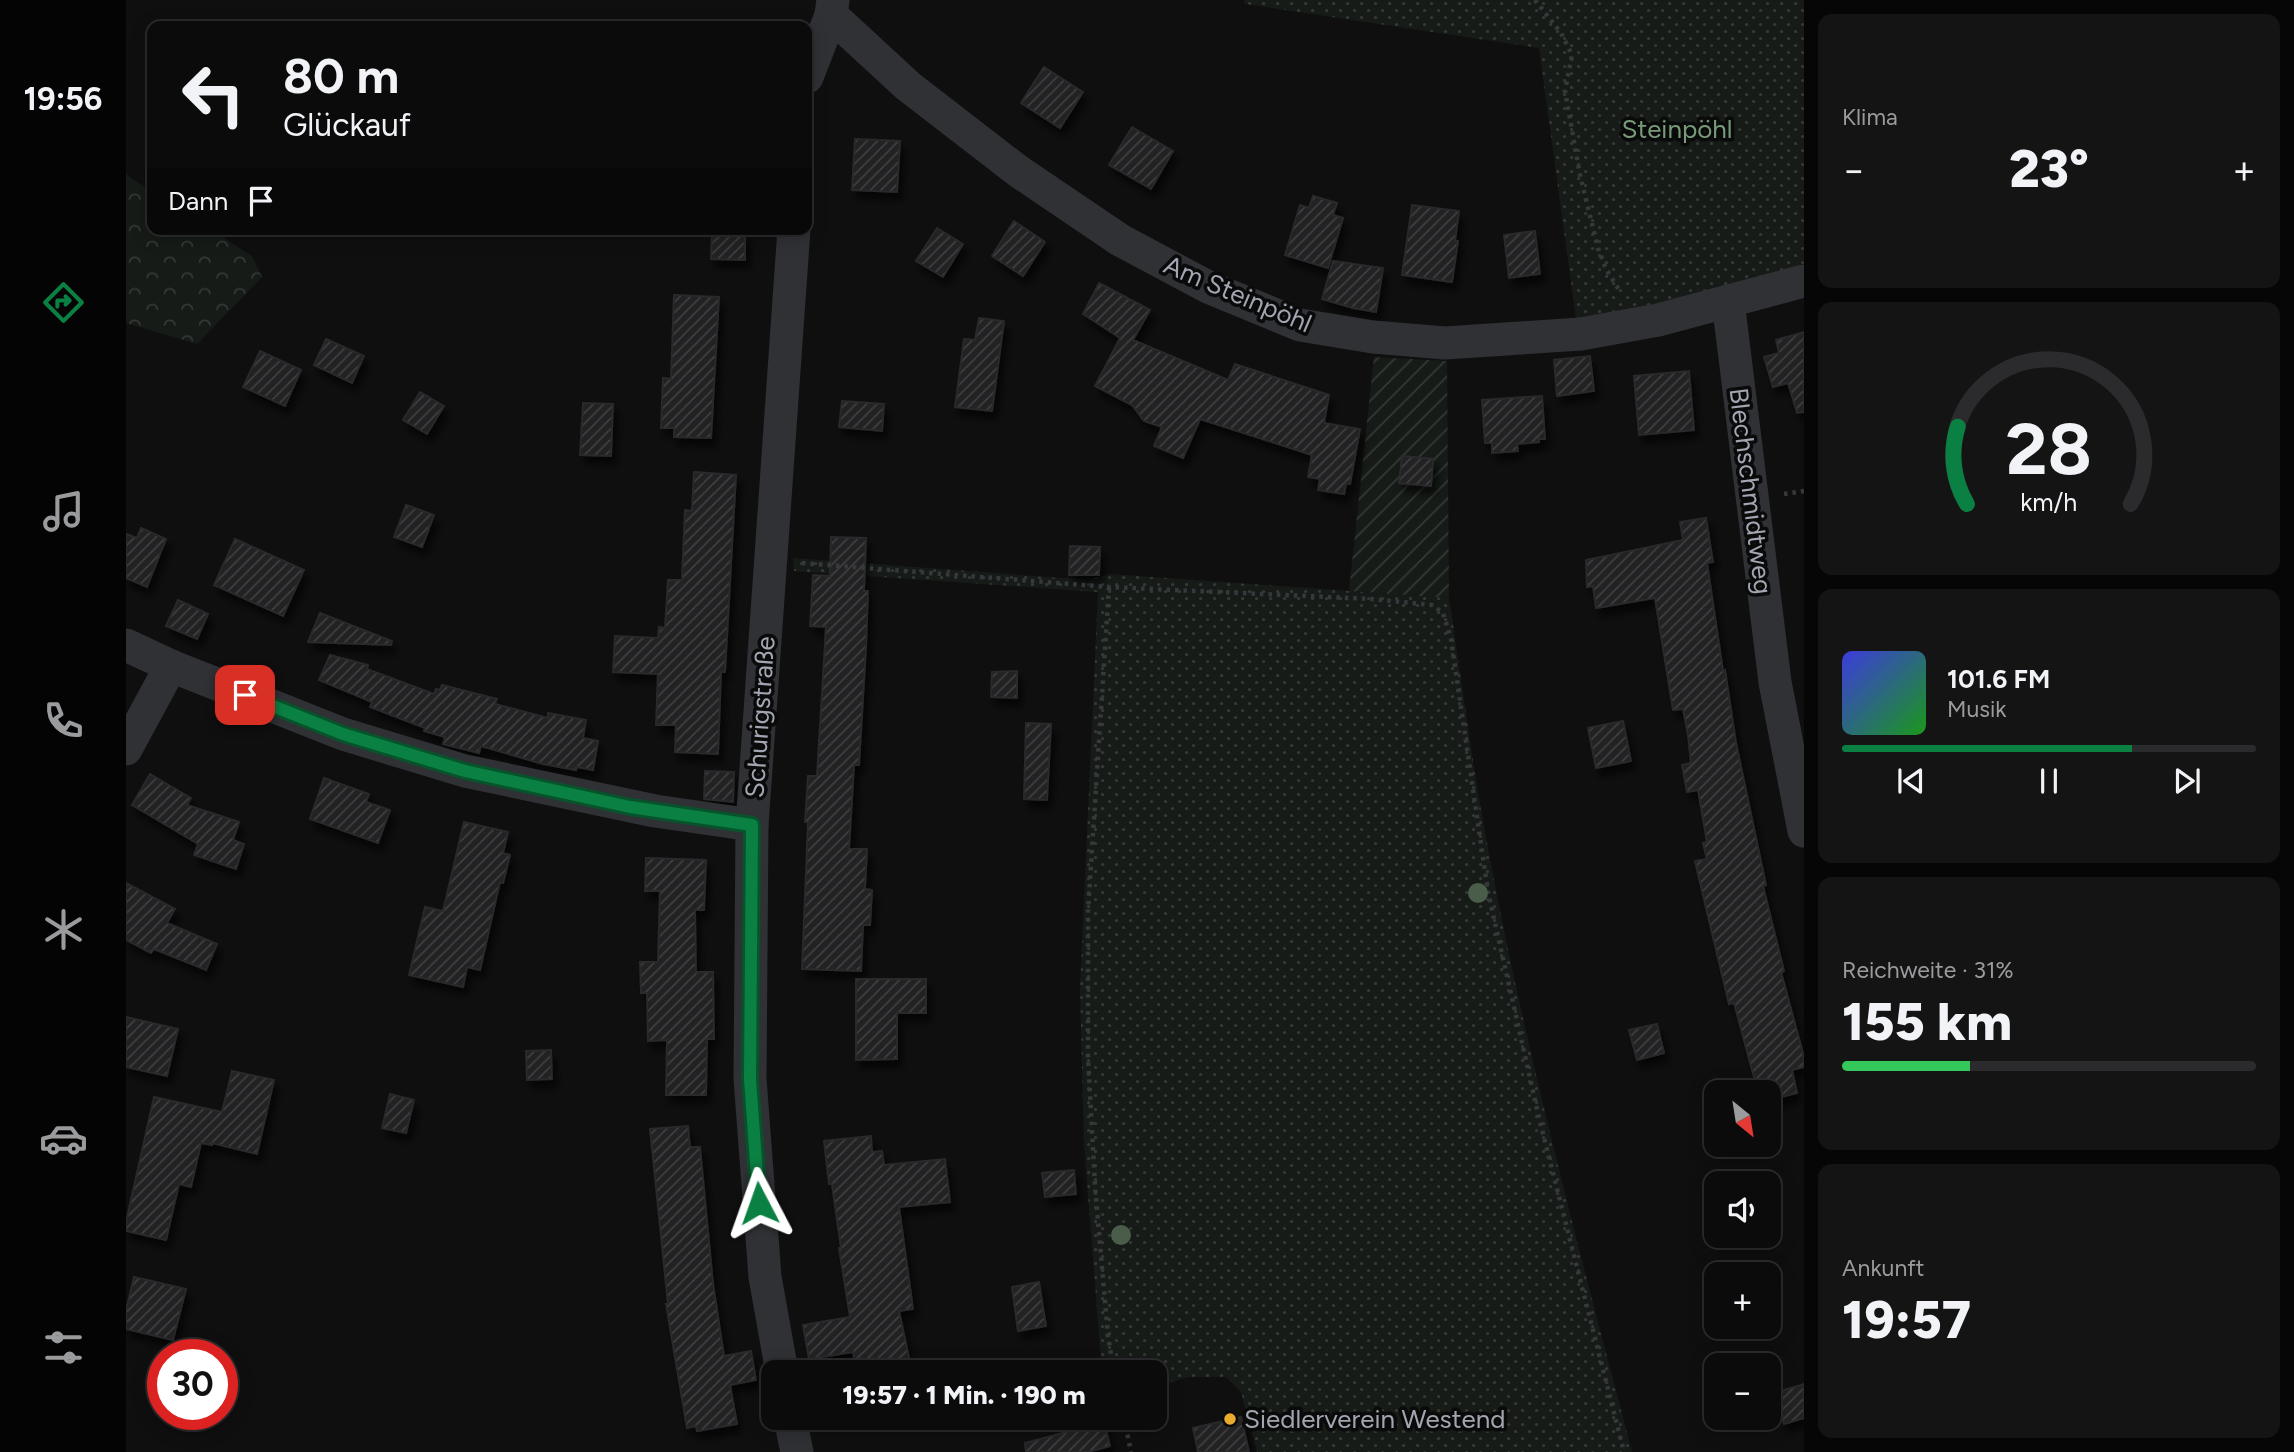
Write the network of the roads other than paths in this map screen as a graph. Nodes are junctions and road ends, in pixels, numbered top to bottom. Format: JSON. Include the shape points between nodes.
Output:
{"nodes":[{"id":1,"x":832,"y":8,"type":"edge"},
{"id":2,"x":812,"y":63,"type":"edge"},
{"id":3,"x":794,"y":235,"type":"edge"},
{"id":4,"x":1804,"y":281,"type":"edge"},
{"id":5,"x":1728,"y":301,"type":"junction"},
{"id":6,"x":126,"y":645,"type":"edge"},
{"id":7,"x":171,"y":666,"type":"junction"},
{"id":8,"x":1790,"y":678,"type":"edge"},
{"id":9,"x":126,"y":749,"type":"edge"},
{"id":10,"x":752,"y":825,"type":"junction"},
{"id":11,"x":1804,"y":831,"type":"edge"},
{"id":12,"x":780,"y":1360,"type":"edge"},
{"id":13,"x":792,"y":1430,"type":"edge"},
{"id":14,"x":797,"y":1452,"type":"edge"}],
"edges":[{"from":1,"to":2,"type":"street"},
{"from":1,"to":5,"type":"street","name":"Am Steinpöhl","via":[[919,94],[1018,171],[1119,240],[1208,287],[1300,325],[1445,343],[1581,334]]},
{"from":3,"to":10,"type":"street","name":"Schurigstraße"},
{"from":4,"to":5,"type":"street","name":"Am Steinpöhl"},
{"from":5,"to":8,"type":"street","name":"Blechschmidtweg"},
{"from":6,"to":7,"type":"street"},
{"from":7,"to":9,"type":"street"},
{"from":7,"to":10,"type":"street","via":[[343,734],[465,771],[630,807]]},
{"from":8,"to":11,"type":"street","name":"Blechschmidtweg"},
{"from":10,"to":12,"type":"street","name":"Schurigstraße","via":[[750,1079],[765,1277]]},
{"from":13,"to":14,"type":"street"}]}
